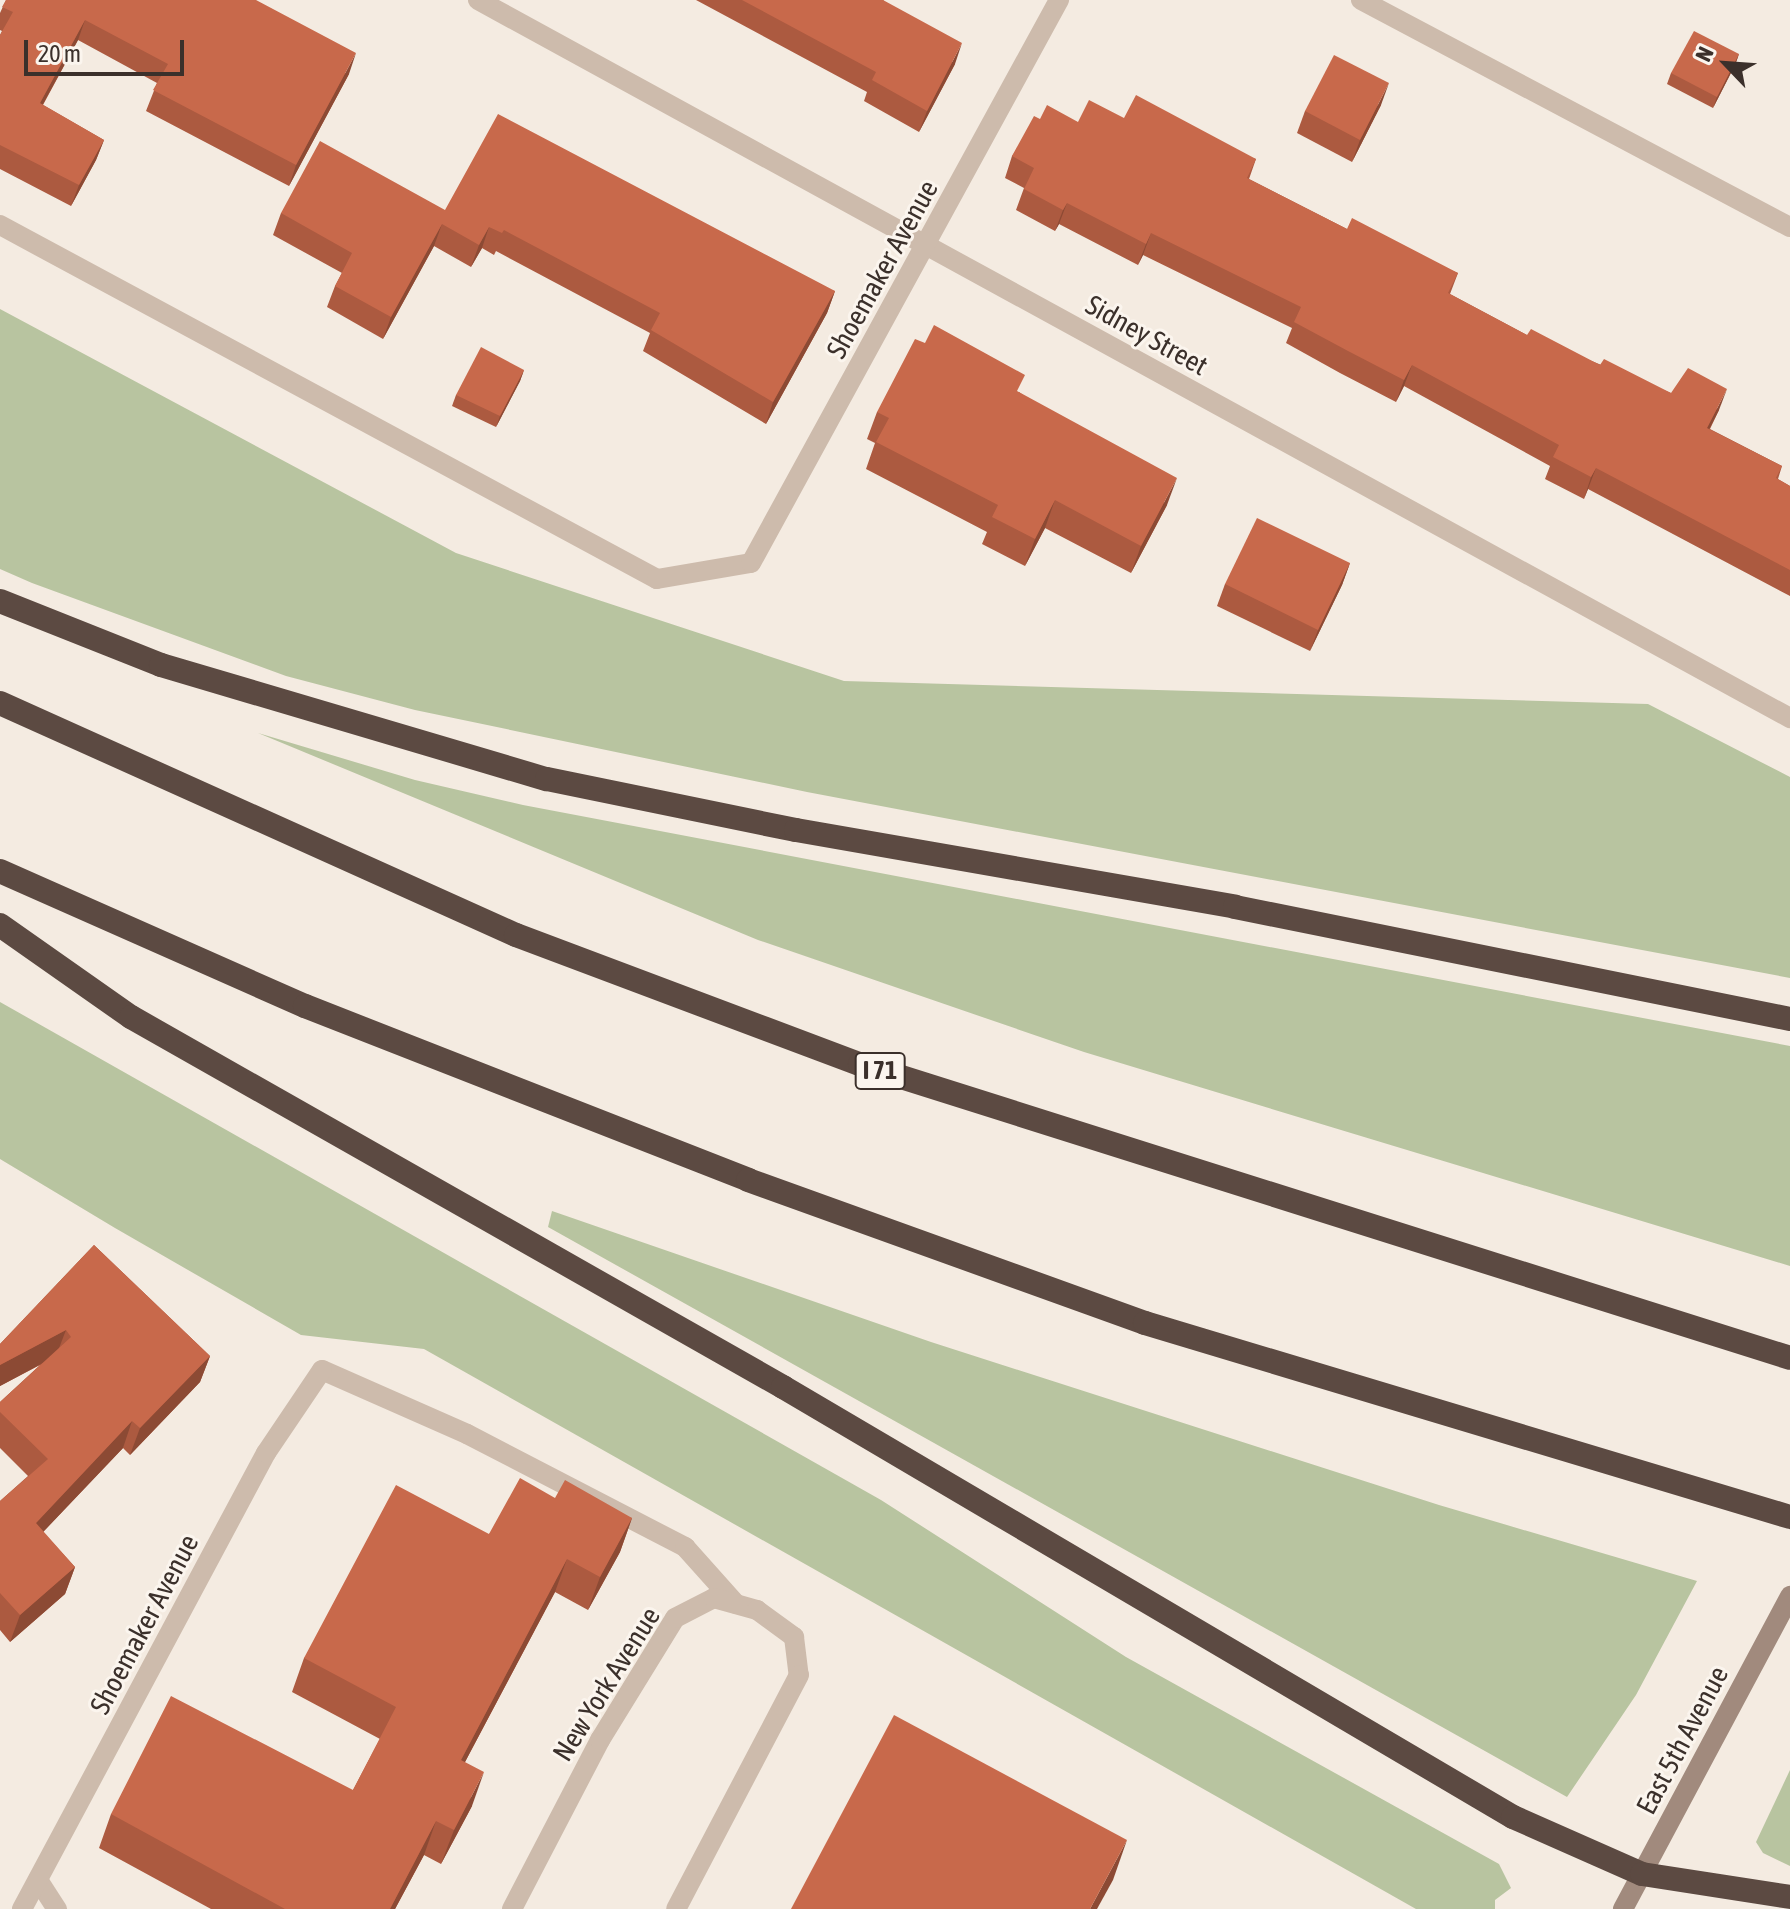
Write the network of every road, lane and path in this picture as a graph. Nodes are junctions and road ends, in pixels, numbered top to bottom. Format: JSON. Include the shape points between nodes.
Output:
{"nodes":[{"id":1,"x":478,"y":0,"type":"edge"},
{"id":2,"x":1059,"y":0,"type":"edge"},
{"id":3,"x":1361,"y":0,"type":"edge"},
{"id":4,"x":0,"y":225,"type":"edge"},
{"id":5,"x":1790,"y":227,"type":"edge"},
{"id":6,"x":927,"y":247,"type":"junction"},
{"id":7,"x":0,"y":601,"type":"edge"},
{"id":8,"x":0,"y":703,"type":"edge"},
{"id":9,"x":1788,"y":712,"type":"edge"},
{"id":10,"x":0,"y":871,"type":"edge"},
{"id":11,"x":0,"y":925,"type":"edge"},
{"id":12,"x":1790,"y":1019,"type":"edge"},
{"id":13,"x":1790,"y":1358,"type":"edge"},
{"id":14,"x":1790,"y":1517,"type":"edge"},
{"id":15,"x":1790,"y":1596,"type":"edge"},
{"id":16,"x":736,"y":1604,"type":"junction"},
{"id":17,"x":1642,"y":1874,"type":"junction"},
{"id":18,"x":38,"y":1880,"type":"junction"},
{"id":19,"x":1790,"y":1897,"type":"edge"},
{"id":20,"x":22,"y":1909,"type":"edge"},
{"id":21,"x":57,"y":1909,"type":"edge"},
{"id":22,"x":512,"y":1909,"type":"edge"},
{"id":23,"x":676,"y":1909,"type":"edge"},
{"id":24,"x":1623,"y":1909,"type":"edge"}],
"edges":[{"from":1,"to":6,"type":"street","name":"Sidney Street"},
{"from":2,"to":6,"type":"street","name":"Shoemaker Avenue"},
{"from":3,"to":5,"type":"street"},
{"from":4,"to":6,"type":"street","name":"Shoemaker Avenue","via":[[657,579],[751,563]]},
{"from":6,"to":9,"type":"street","name":"Sidney Street"},
{"from":7,"to":12,"type":"highway","via":[[161,665],[547,779],[796,830],[1235,907]]},
{"from":8,"to":13,"type":"highway","number":"I 71","via":[[516,935],[860,1064]]},
{"from":10,"to":14,"type":"highway","via":[[305,1006],[807,1201],[1145,1323]]},
{"from":11,"to":17,"type":"highway","via":[[131,1017],[769,1379],[1513,1817]]},
{"from":15,"to":17,"type":"main road","name":"East 5th Avenue"},
{"from":16,"to":18,"type":"street","name":"Shoemaker Avenue","via":[[685,1547],[467,1434],[322,1370],[266,1453]]},
{"from":16,"to":22,"type":"street","name":"New York Avenue","via":[[714,1598],[675,1618],[600,1740]]},
{"from":16,"to":23,"type":"street","name":"New York Avenue","via":[[757,1610],[794,1637],[799,1675]]},
{"from":17,"to":19,"type":"highway"},
{"from":17,"to":24,"type":"main road","name":"East 5th Avenue"},
{"from":18,"to":20,"type":"street","name":"Shoemaker Avenue"},
{"from":18,"to":21,"type":"street"}]}
